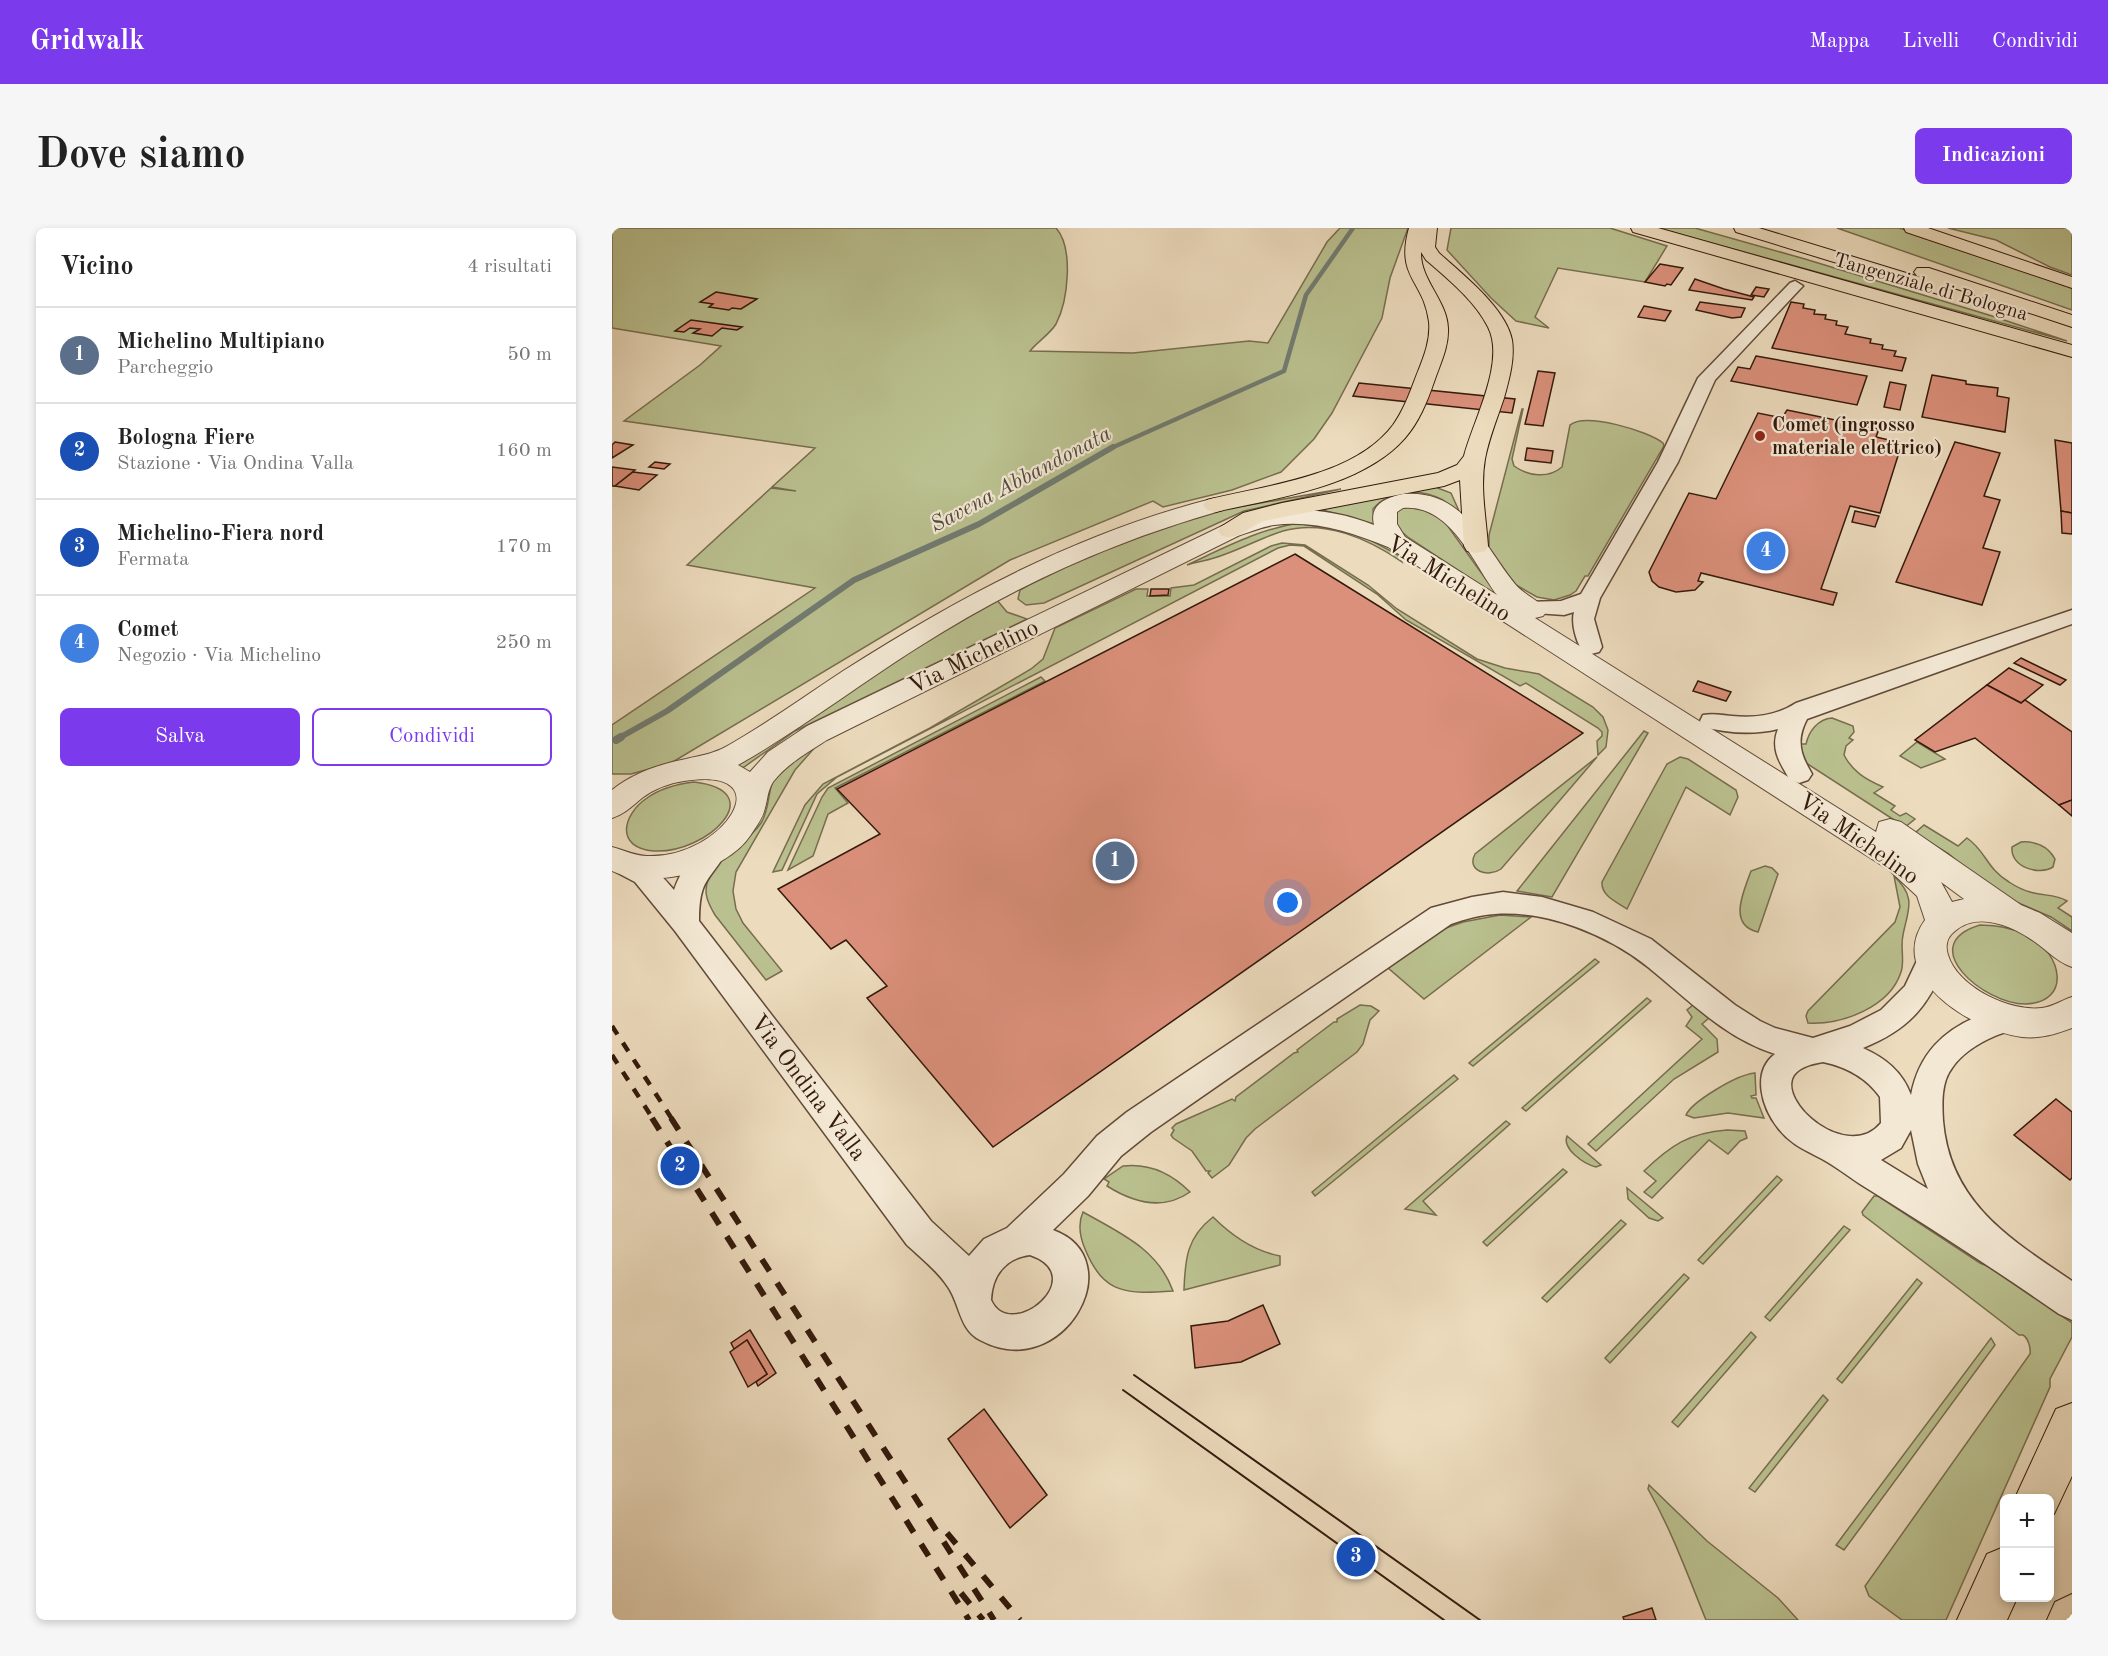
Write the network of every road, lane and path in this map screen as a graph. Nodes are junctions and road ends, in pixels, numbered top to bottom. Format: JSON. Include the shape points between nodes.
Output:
{"nodes":[{"id":1,"x":1417,"y":228,"type":"edge"},
{"id":2,"x":1428,"y":228,"type":"edge"},
{"id":3,"x":1440,"y":228,"type":"edge"},
{"id":4,"x":1639,"y":228,"type":"edge"},
{"id":5,"x":1742,"y":228,"type":"edge"},
{"id":6,"x":1778,"y":228,"type":"edge"},
{"id":7,"x":1912,"y":228,"type":"edge"},
{"id":8,"x":1723,"y":231,"type":"dead end"},
{"id":9,"x":1909,"y":259,"type":"dead end"},
{"id":10,"x":1413,"y":265,"type":"junction"},
{"id":11,"x":1442,"y":265,"type":"junction"},
{"id":12,"x":2072,"y":283,"type":"edge"},
{"id":13,"x":1795,"y":286,"type":"dead end"},
{"id":14,"x":1925,"y":307,"type":"junction"},
{"id":15,"x":2072,"y":319,"type":"edge"},
{"id":16,"x":2072,"y":334,"type":"edge"},
{"id":17,"x":2072,"y":351,"type":"edge"},
{"id":18,"x":2072,"y":357,"type":"edge"},
{"id":19,"x":1474,"y":457,"type":"junction"},
{"id":20,"x":1215,"y":506,"type":"joint"},
{"id":21,"x":1230,"y":531,"type":"junction"},
{"id":22,"x":1396,"y":542,"type":"junction"},
{"id":23,"x":1476,"y":546,"type":"junction"},
{"id":24,"x":1588,"y":598,"type":"junction"},
{"id":25,"x":1528,"y":607,"type":"junction"},
{"id":26,"x":2072,"y":617,"type":"edge"},
{"id":27,"x":1591,"y":647,"type":"junction"},
{"id":28,"x":1796,"y":716,"type":"junction"},
{"id":29,"x":1712,"y":721,"type":"junction"},
{"id":30,"x":672,"y":773,"type":"junction"},
{"id":31,"x":1799,"y":774,"type":"junction"},
{"id":32,"x":612,"y":784,"type":"edge"},
{"id":33,"x":751,"y":795,"type":"junction"},
{"id":34,"x":612,"y":807,"type":"edge"},
{"id":35,"x":715,"y":849,"type":"junction"},
{"id":36,"x":619,"y":862,"type":"edge"},
{"id":37,"x":2009,"y":914,"type":"junction"},
{"id":38,"x":1942,"y":922,"type":"junction"},
{"id":39,"x":685,"y":923,"type":"junction"},
{"id":40,"x":2072,"y":954,"type":"edge"},
{"id":41,"x":1932,"y":958,"type":"junction"},
{"id":42,"x":2072,"y":1011,"type":"edge"},
{"id":43,"x":2005,"y":1019,"type":"junction"},
{"id":44,"x":1752,"y":1032,"type":"junction"},
{"id":45,"x":1817,"y":1050,"type":"junction"},
{"id":46,"x":1934,"y":1068,"type":"junction"},
{"id":47,"x":1777,"y":1080,"type":"junction"},
{"id":48,"x":1900,"y":1112,"type":"junction"},
{"id":49,"x":1833,"y":1149,"type":"junction"},
{"id":50,"x":1076,"y":1185,"type":"junction"},
{"id":51,"x":1009,"y":1245,"type":"junction"},
{"id":52,"x":936,"y":1247,"type":"junction"},
{"id":53,"x":1060,"y":1249,"type":"junction"},
{"id":54,"x":2001,"y":1253,"type":"junction"},
{"id":55,"x":973,"y":1298,"type":"junction"},
{"id":56,"x":2072,"y":1302,"type":"edge"},
{"id":57,"x":2072,"y":1425,"type":"edge"},
{"id":58,"x":2040,"y":1494,"type":"edge"},
{"id":59,"x":2000,"y":1579,"type":"edge"},
{"id":60,"x":1982,"y":1620,"type":"edge"}],
"edges":[{"from":1,"to":10,"type":"main road","via":[[1410,252]]},
{"from":2,"to":10,"type":"main road","via":[[1420,238]]},
{"from":2,"to":11,"type":"main road","via":[[1427,248]]},
{"from":3,"to":11,"type":"main road","via":[[1433,247]]},
{"from":4,"to":14,"type":"main road","name":"Tangenziale di Bologna"},
{"from":5,"to":16,"type":"main road"},
{"from":6,"to":15,"type":"main road"},
{"from":7,"to":12,"type":"main road","name":"Tangenziale di Bologna"},
{"from":8,"to":16,"type":"main road"},
{"from":9,"to":15,"type":"main road"},
{"from":10,"to":20,"type":"main road","via":[[1433,300],[1438,338],[1418,398],[1395,437],[1342,471]]},
{"from":11,"to":19,"type":"main road","via":[[1488,313],[1502,338],[1502,360]]},
{"from":13,"to":24,"type":"street","via":[[1707,378],[1668,462]]},
{"from":14,"to":17,"type":"main road","name":"Tangenziale di Bologna"},
{"from":14,"to":18,"type":"main road"},
{"from":19,"to":21,"type":"main road","via":[[1465,470],[1444,479],[1282,510],[1251,518]]},
{"from":19,"to":23,"type":"main road"},
{"from":20,"to":30,"type":"street","name":"Via Michelino","via":[[1099,542],[1007,586],[959,610],[720,763]]},
{"from":21,"to":22,"type":"street","name":"Via Michelino","via":[[1270,518],[1310,517],[1348,524]]},
{"from":21,"to":33,"type":"street","name":"Via Michelino","via":[[817,733],[774,760]]},
{"from":22,"to":23,"type":"street","name":"Via Michelino","via":[[1387,529],[1385,511],[1396,502],[1419,500],[1440,506]]},
{"from":22,"to":38,"type":"street","name":"Via Michelino","via":[[1900,862],[1928,888]]},
{"from":23,"to":25,"type":"street","name":"Via Michelino","via":[[1508,592]]},
{"from":24,"to":25,"type":"street","name":"Via Michelino","via":[[1564,608]]},
{"from":24,"to":27,"type":"street","via":[[1583,619]]},
{"from":25,"to":27,"type":"street","name":"Via Michelino"},
{"from":26,"to":28,"type":"street","name":"Via Michelino","via":[[1805,709]]},
{"from":27,"to":29,"type":"street","name":"Via Michelino"},
{"from":28,"to":29,"type":"street","name":"Via Michelino","via":[[1753,725]]},
{"from":28,"to":31,"type":"street","name":"Via Michelino","via":[[1786,742],[1788,758]]},
{"from":29,"to":31,"type":"street","name":"Via Michelino"},
{"from":30,"to":32,"type":"street"},
{"from":30,"to":33,"type":"street","via":[[709,768],[729,772],[743,782]]},
{"from":30,"to":34,"type":"street","via":[[633,790]]},
{"from":31,"to":37,"type":"street","name":"Via Michelino","via":[[1920,849]]},
{"from":33,"to":35,"type":"street","name":"Via Michelino","via":[[751,808],[744,823]]},
{"from":35,"to":36,"type":"street","name":"Via Michelino","via":[[670,867],[646,868]]},
{"from":35,"to":39,"type":"street","via":[[687,887]]},
{"from":36,"to":39,"type":"street","name":"Via Ondina Valla","via":[[645,875]]},
{"from":37,"to":38,"type":"street","via":[[1978,910]]},
{"from":37,"to":40,"type":"street","via":[[2052,935]]},
{"from":38,"to":41,"type":"street","via":[[1931,940]]},
{"from":39,"to":52,"type":"street","name":"Via Ondina Valla","via":[[920,1233]]},
{"from":41,"to":43,"type":"street","via":[[1940,975],[1961,998]]},
{"from":41,"to":45,"type":"street","via":[[1925,981],[1897,1015],[1858,1038]]},
{"from":42,"to":43,"type":"street","via":[[2043,1023]]},
{"from":43,"to":46,"type":"street","via":[[1971,1032],[1948,1050]]},
{"from":44,"to":45,"type":"street"},
{"from":44,"to":47,"type":"street","via":[[1767,1052]]},
{"from":44,"to":50,"type":"street","via":[[1654,956],[1608,928],[1529,905],[1472,906],[1441,916],[1139,1122],[1109,1146]]},
{"from":45,"to":47,"type":"street","via":[[1788,1060]]},
{"from":45,"to":48,"type":"street","via":[[1852,1055],[1870,1066],[1885,1079]]},
{"from":46,"to":48,"type":"street"},
{"from":46,"to":54,"type":"street","via":[[1928,1091],[1931,1156],[1945,1189],[1968,1221]]},
{"from":47,"to":49,"type":"street","via":[[1776,1092],[1786,1116],[1813,1141]]},
{"from":48,"to":49,"type":"street","via":[[1897,1128],[1888,1140],[1873,1149]]},
{"from":49,"to":54,"type":"street"},
{"from":50,"to":51,"type":"street"},
{"from":50,"to":53,"type":"street","via":[[1065,1215]]},
{"from":51,"to":52,"type":"street","via":[[972,1252]]},
{"from":51,"to":53,"type":"street","via":[[1041,1240]]},
{"from":51,"to":55,"type":"street","via":[[981,1266]]},
{"from":52,"to":55,"type":"street","name":"Via Ondina Valla","via":[[958,1269]]},
{"from":53,"to":55,"type":"street","via":[[1070,1266],[1070,1291],[1061,1309],[1043,1325],[1020,1333],[997,1330],[980,1318]]},
{"from":54,"to":56,"type":"street"},
{"from":57,"to":58,"type":"main road"},
{"from":59,"to":60,"type":"main road"}]}
